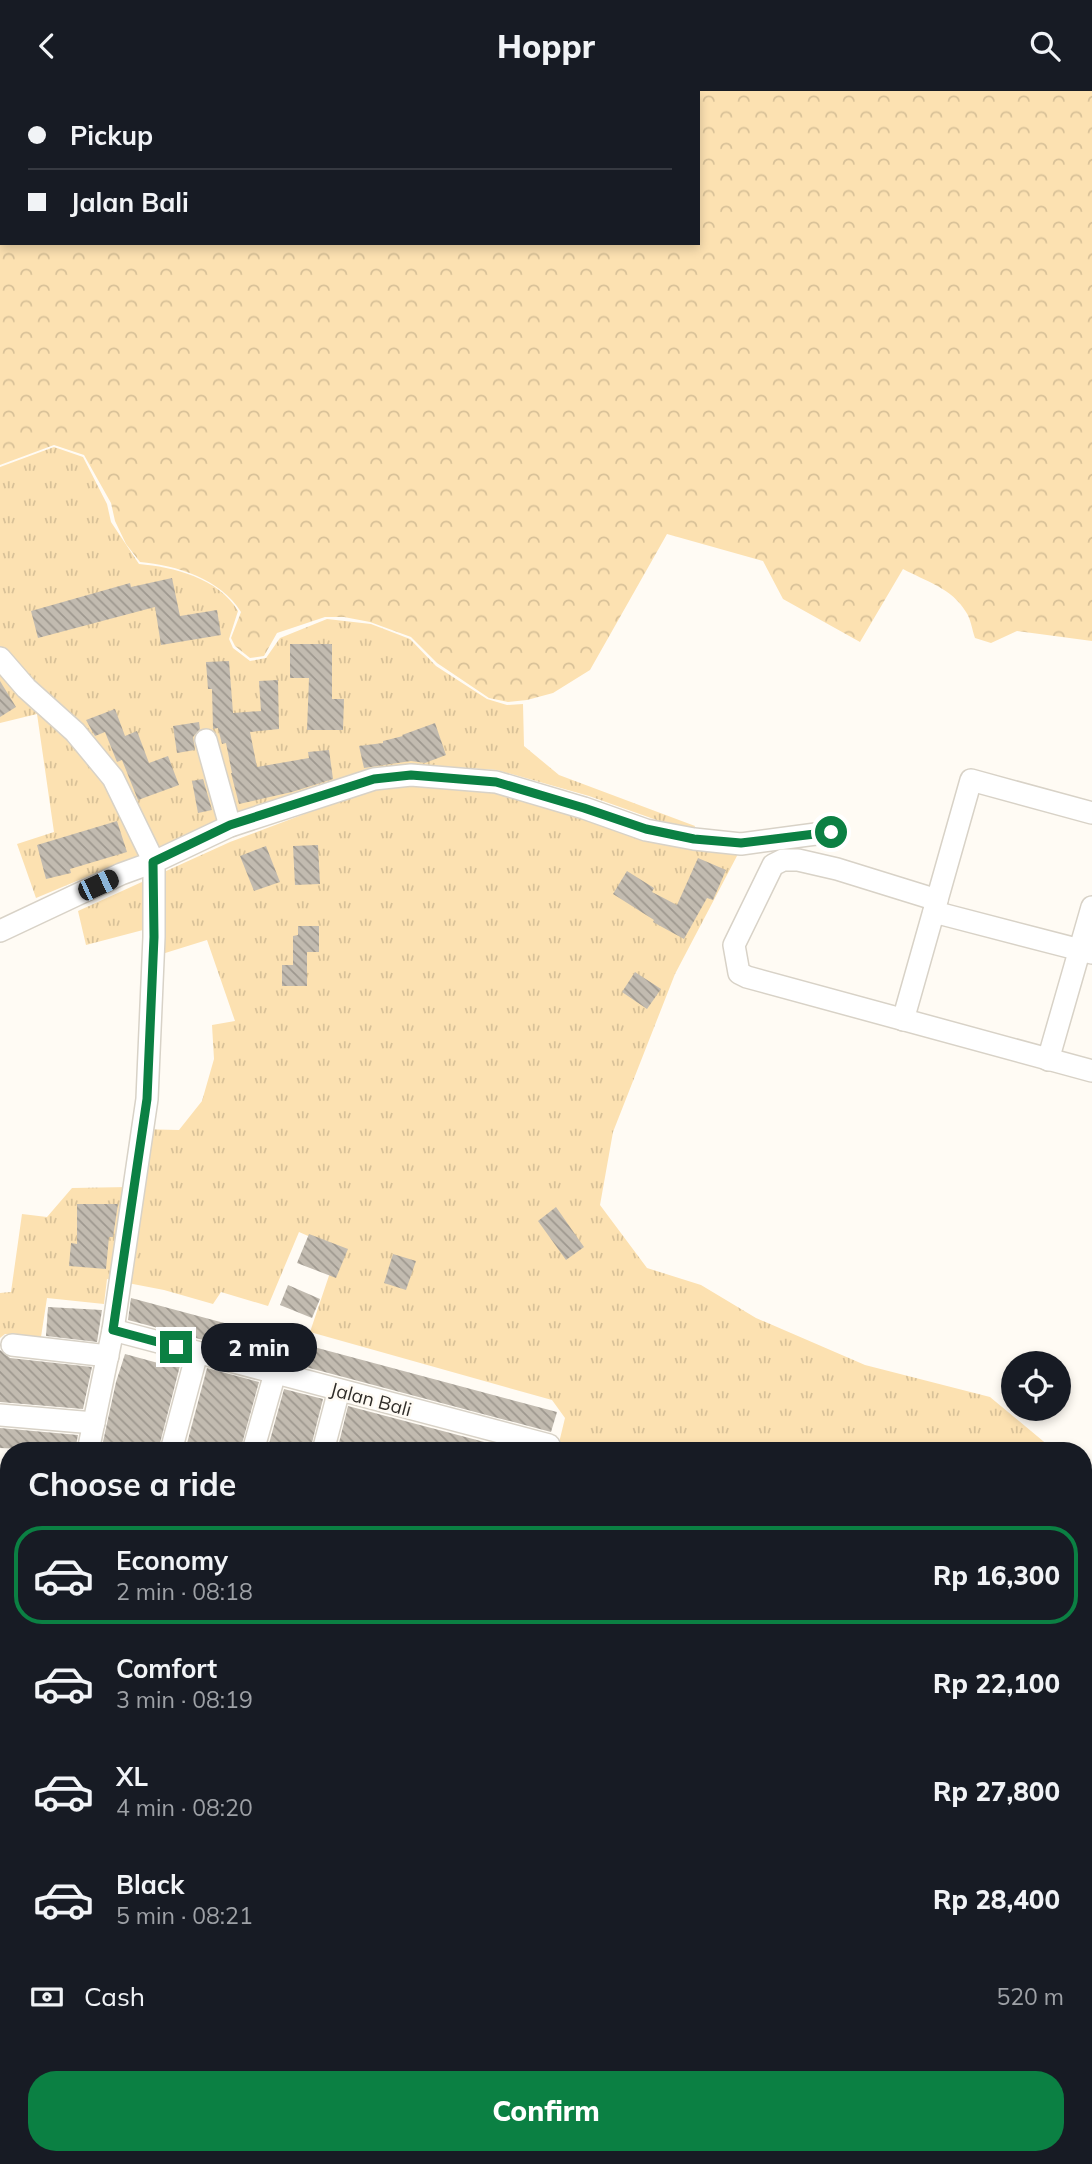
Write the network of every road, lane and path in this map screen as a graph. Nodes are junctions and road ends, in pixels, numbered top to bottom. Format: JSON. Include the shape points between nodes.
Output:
{"nodes":[{"id":1,"x":0,"y":658,"type":"edge"},
{"id":2,"x":206,"y":740,"type":"dead end"},
{"id":3,"x":1092,"y":813,"type":"edge"},
{"id":4,"x":230,"y":825,"type":"junction"},
{"id":5,"x":831,"y":832,"type":"dead end"},
{"id":6,"x":153,"y":862,"type":"junction"},
{"id":7,"x":935,"y":906,"type":"junction"},
{"id":8,"x":1092,"y":907,"type":"edge"},
{"id":9,"x":0,"y":932,"type":"edge"},
{"id":10,"x":1086,"y":952,"type":"edge"},
{"id":11,"x":903,"y":1020,"type":"junction"},
{"id":12,"x":1048,"y":1060,"type":"junction"},
{"id":13,"x":1092,"y":1072,"type":"edge"},
{"id":14,"x":113,"y":1330,"type":"junction"},
{"id":15,"x":12,"y":1345,"type":"dead end"},
{"id":16,"x":197,"y":1353,"type":"junction"},
{"id":17,"x":108,"y":1356,"type":"junction"},
{"id":18,"x":275,"y":1373,"type":"junction"},
{"id":19,"x":339,"y":1390,"type":"junction"},
{"id":20,"x":0,"y":1415,"type":"edge"},
{"id":21,"x":94,"y":1423,"type":"junction"},
{"id":22,"x":90,"y":1442,"type":"edge"},
{"id":23,"x":174,"y":1442,"type":"edge"},
{"id":24,"x":256,"y":1442,"type":"edge"},
{"id":25,"x":325,"y":1442,"type":"edge"},
{"id":26,"x":526,"y":1442,"type":"edge"}],
"edges":[{"from":1,"to":6,"type":"street","via":[[75,732],[113,778]]},
{"from":2,"to":4,"type":"street"},
{"from":3,"to":7,"type":"street","via":[[971,780]]},
{"from":4,"to":5,"type":"street","via":[[374,779],[411,775],[496,782],[646,829],[694,839],[741,843]]},
{"from":4,"to":6,"type":"street"},
{"from":6,"to":9,"type":"street"},
{"from":6,"to":14,"type":"street","via":[[147,1099]]},
{"from":7,"to":10,"type":"street"},
{"from":7,"to":11,"type":"street"},
{"from":7,"to":11,"type":"street","via":[[837,869],[783,860],[773,866],[734,945],[739,973],[747,977]]},
{"from":8,"to":10,"type":"street"},
{"from":10,"to":12,"type":"street"},
{"from":11,"to":12,"type":"street"},
{"from":12,"to":13,"type":"street"},
{"from":14,"to":16,"type":"street","name":"Jalan Bali"},
{"from":14,"to":17,"type":"street"},
{"from":15,"to":17,"type":"street"},
{"from":16,"to":18,"type":"street","name":"Jalan Bali"},
{"from":16,"to":23,"type":"street"},
{"from":17,"to":21,"type":"street"},
{"from":18,"to":19,"type":"street","name":"Jalan Bali"},
{"from":18,"to":24,"type":"street"},
{"from":19,"to":25,"type":"street"},
{"from":19,"to":26,"type":"street","name":"Jalan Bali"},
{"from":20,"to":21,"type":"street"},
{"from":21,"to":22,"type":"street"}]}
